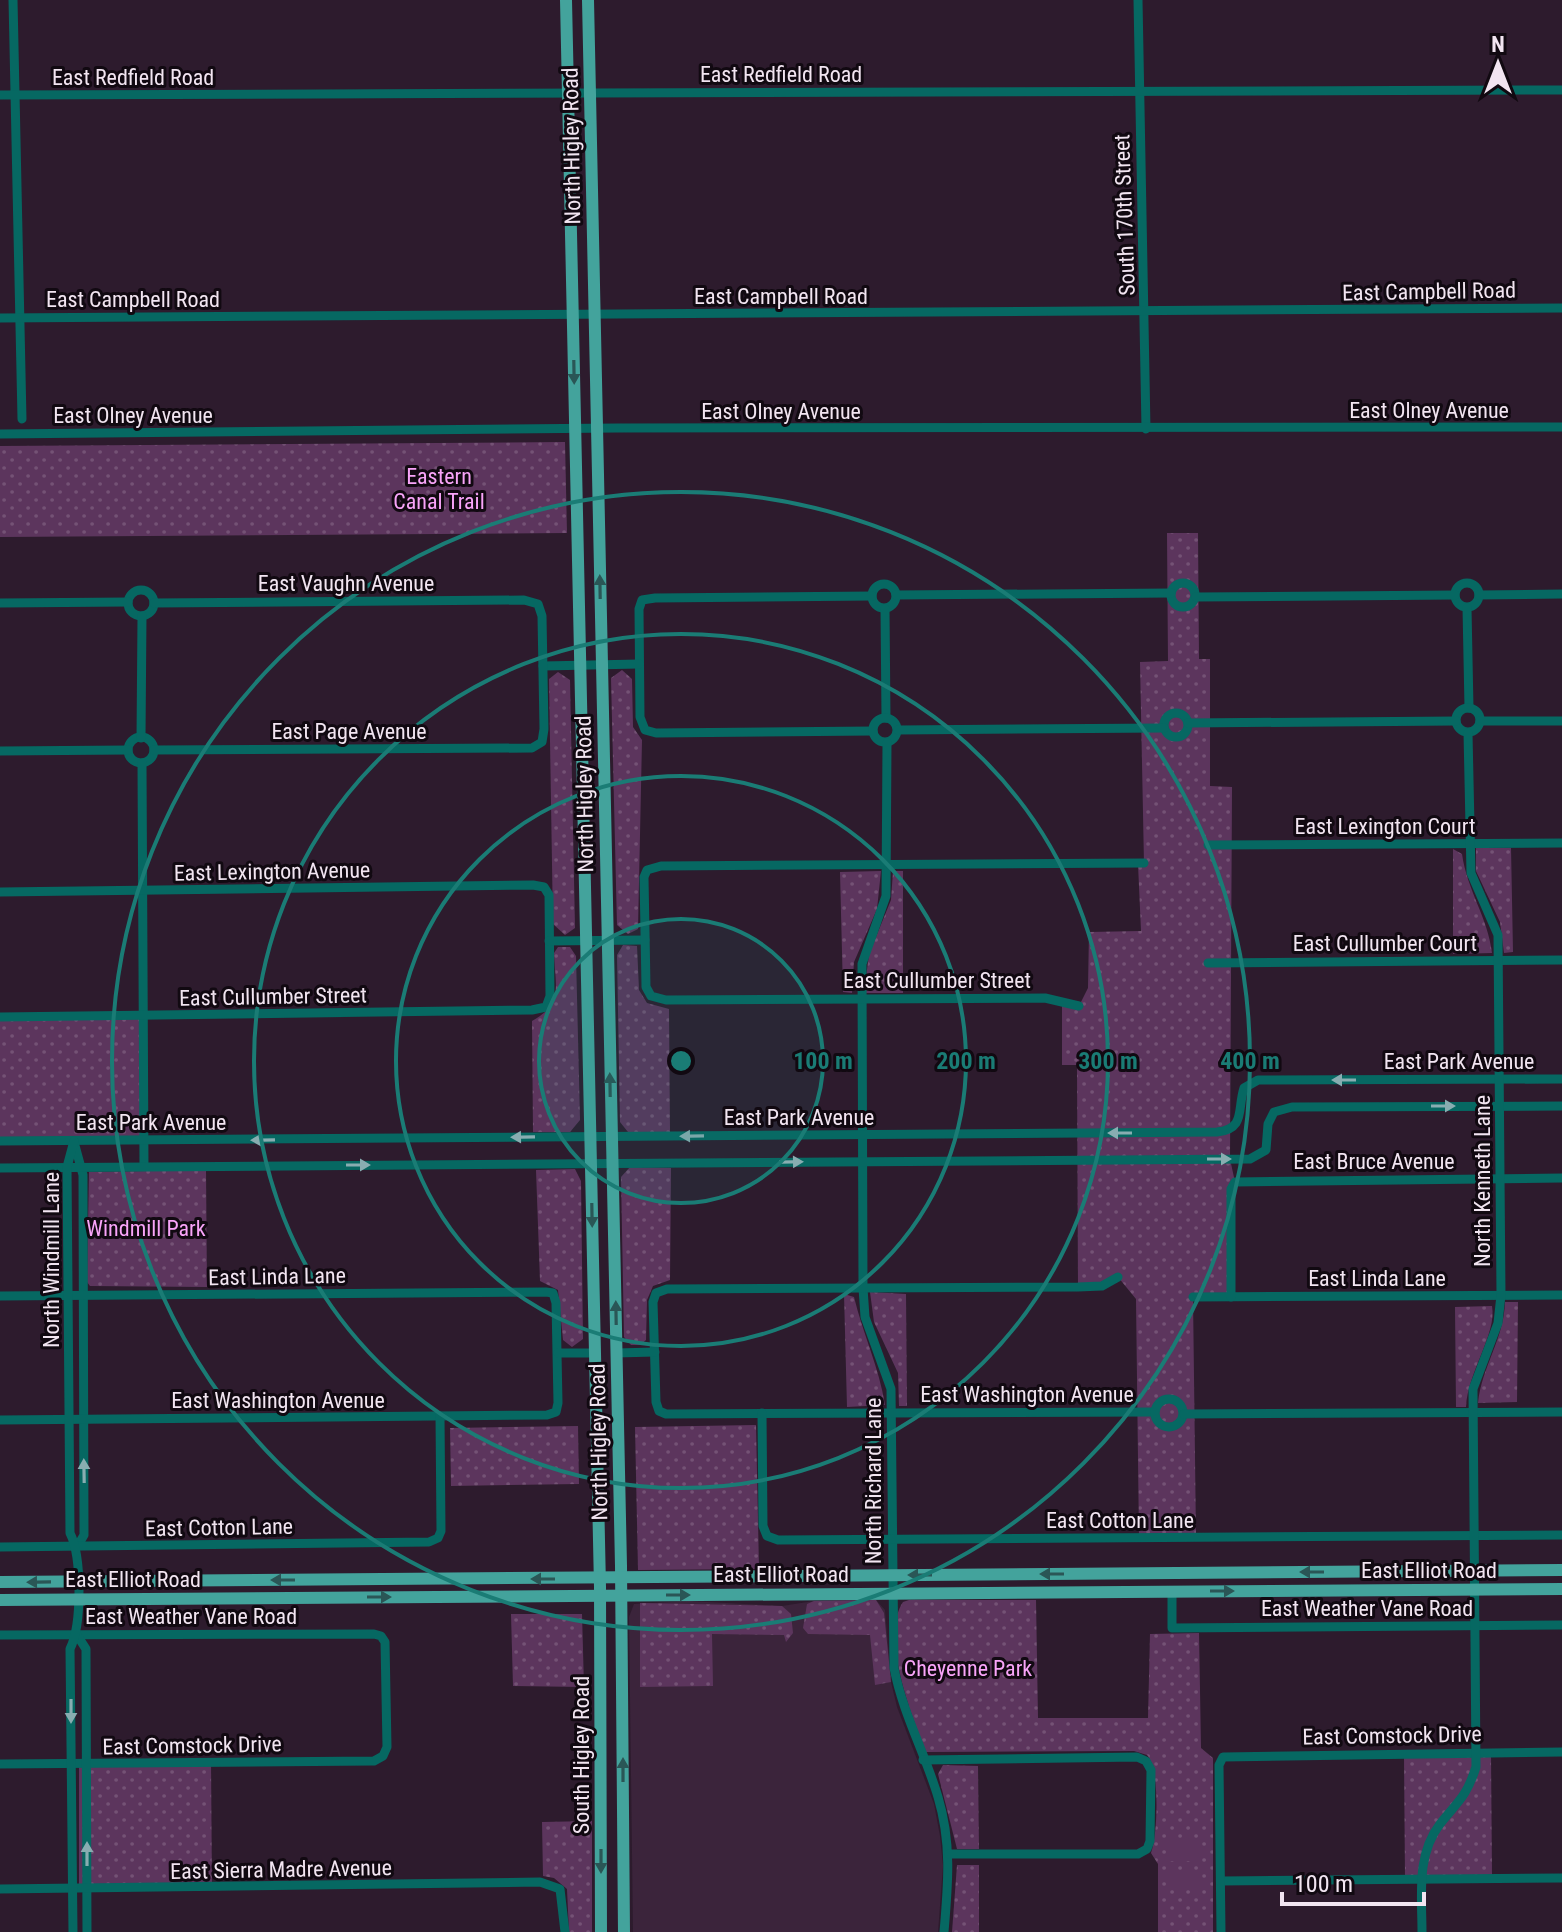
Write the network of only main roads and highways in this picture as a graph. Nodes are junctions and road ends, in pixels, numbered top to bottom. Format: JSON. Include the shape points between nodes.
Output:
{"nodes":[{"id":1,"x":566,"y":0,"type":"edge"},
{"id":2,"x":588,"y":0,"type":"edge"},
{"id":3,"x":1562,"y":1570,"type":"edge"},
{"id":4,"x":599,"y":1578,"type":"junction"},
{"id":5,"x":1475,"y":1580,"type":"junction"},
{"id":6,"x":0,"y":1582,"type":"edge"},
{"id":7,"x":621,"y":1587,"type":"junction"},
{"id":8,"x":1562,"y":1589,"type":"edge"},
{"id":9,"x":77,"y":1591,"type":"junction"},
{"id":10,"x":600,"y":1596,"type":"junction"},
{"id":11,"x":0,"y":1600,"type":"edge"},
{"id":12,"x":601,"y":1932,"type":"edge"},
{"id":13,"x":624,"y":1932,"type":"edge"}],
"edges":[{"from":1,"to":4,"type":"main road","name":"North Higley Road","one_way":true},
{"from":7,"to":2,"type":"main road","name":"North Higley Road","one_way":true},
{"from":3,"to":5,"type":"main road","name":"East Elliot Road"},
{"from":4,"to":7,"type":"main road","name":"East Elliot Road"},
{"from":4,"to":9,"type":"main road","name":"East Elliot Road","one_way":true},
{"from":4,"to":10,"type":"main road","name":"South Higley Road"},
{"from":5,"to":7,"type":"main road","name":"East Elliot Road","one_way":true,"via":[[892,1575]]},
{"from":7,"to":5,"type":"main road","name":"East Elliot Road","one_way":true,"via":[[1172,1592]]},
{"from":5,"to":8,"type":"main road","name":"East Elliot Road"},
{"from":9,"to":6,"type":"main road","name":"East Elliot Road","one_way":true},
{"from":7,"to":10,"type":"main road","name":"East Elliot Road"},
{"from":13,"to":7,"type":"main road","name":"South Higley Road","one_way":true},
{"from":9,"to":10,"type":"main road","name":"East Elliot Road","one_way":true},
{"from":9,"to":11,"type":"main road","name":"East Elliot Road"},
{"from":10,"to":12,"type":"main road","name":"South Higley Road","one_way":true}]}
